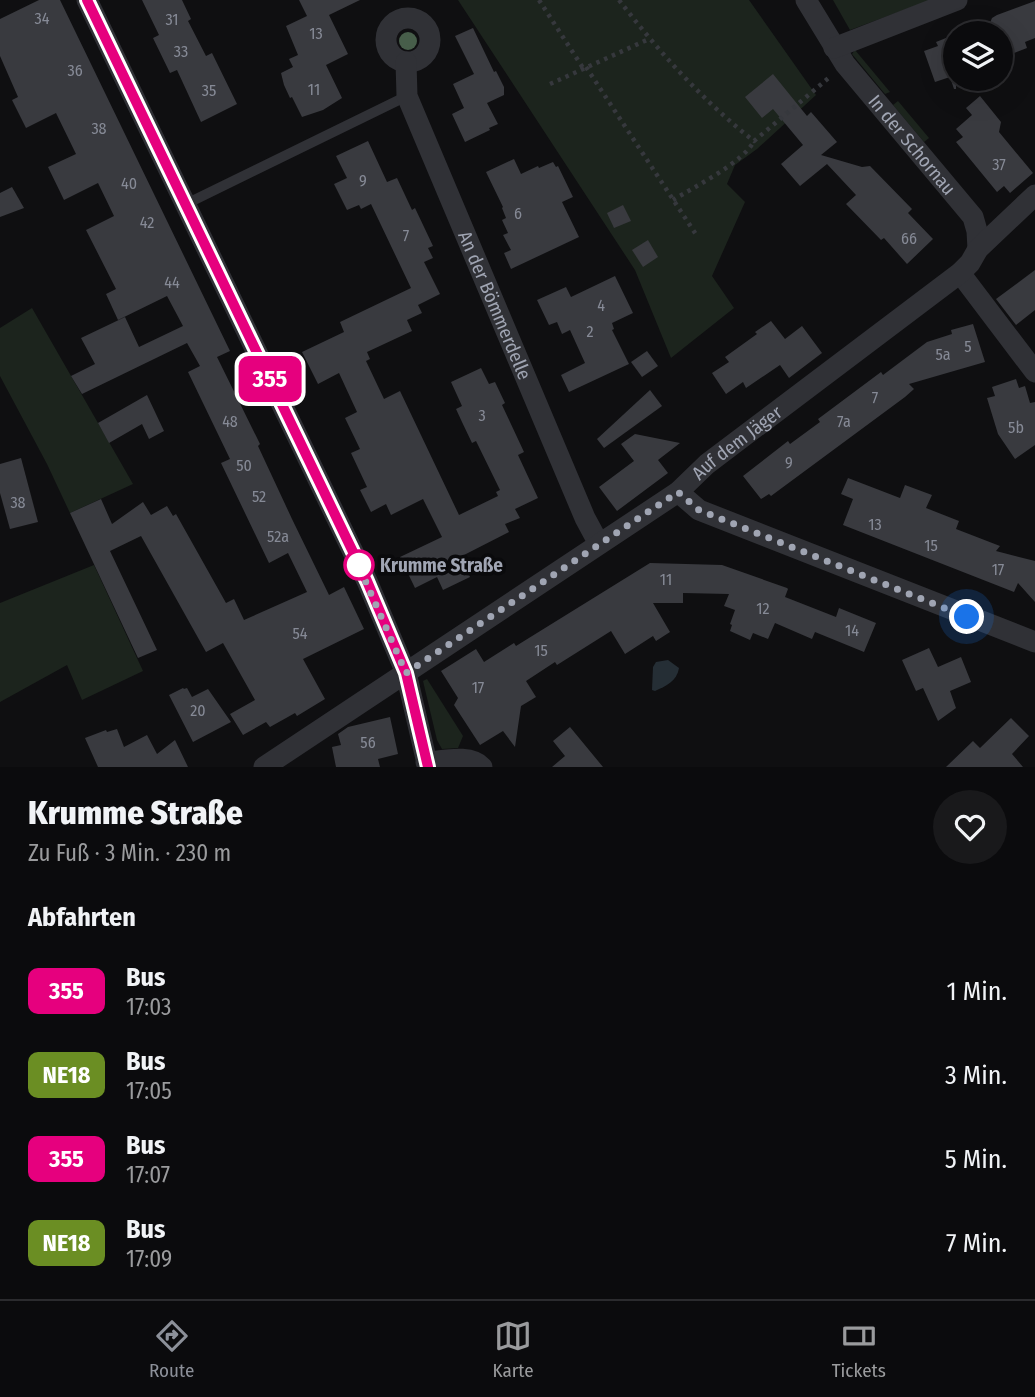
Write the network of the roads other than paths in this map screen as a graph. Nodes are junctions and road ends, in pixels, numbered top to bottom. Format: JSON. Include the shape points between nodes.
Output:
{"nodes":[{"id":1,"x":88,"y":0,"type":"edge"},
{"id":2,"x":806,"y":0,"type":"edge"},
{"id":3,"x":957,"y":0,"type":"edge"},
{"id":4,"x":840,"y":56,"type":"junction"},
{"id":5,"x":406,"y":62,"type":"dead end"},
{"id":6,"x":407,"y":96,"type":"junction"},
{"id":7,"x":1035,"y":195,"type":"edge"},
{"id":8,"x":186,"y":205,"type":"junction"},
{"id":9,"x":978,"y":249,"type":"junction"},
{"id":10,"x":960,"y":273,"type":"junction"},
{"id":11,"x":1035,"y":372,"type":"edge"},
{"id":12,"x":678,"y":492,"type":"junction"},
{"id":13,"x":599,"y":544,"type":"junction"},
{"id":14,"x":1035,"y":642,"type":"edge"},
{"id":15,"x":406,"y":673,"type":"junction"},
{"id":16,"x":427,"y":765,"type":"edge"},
{"id":17,"x":264,"y":767,"type":"edge"},
{"id":18,"x":482,"y":767,"type":"edge"}],
"edges":[{"from":1,"to":8,"type":"street"},
{"from":2,"to":4,"type":"street","name":"In der Schornau"},
{"from":3,"to":4,"type":"street"},
{"from":4,"to":9,"type":"street","name":"In der Schornau","via":[[972,217]]},
{"from":5,"to":6,"type":"street","name":"An der Bömmerdelle"},
{"from":6,"to":8,"type":"lane"},
{"from":6,"to":13,"type":"street","name":"An der Bömmerdelle"},
{"from":7,"to":9,"type":"street","name":"Auf dem Jäger"},
{"from":8,"to":15,"type":"street","via":[[367,581]]},
{"from":9,"to":10,"type":"street","name":"Auf dem Jäger"},
{"from":10,"to":11,"type":"street"},
{"from":10,"to":12,"type":"street","name":"Auf dem Jäger","via":[[707,464]]},
{"from":12,"to":13,"type":"street","name":"Auf dem Jäger"},
{"from":12,"to":14,"type":"street","via":[[699,510]]},
{"from":13,"to":15,"type":"street","name":"Auf dem Jäger"},
{"from":15,"to":16,"type":"street"},
{"from":15,"to":17,"type":"street","name":"Auf dem Jäger"},
{"from":16,"to":18,"type":"street","via":[[469,760]]}]}
